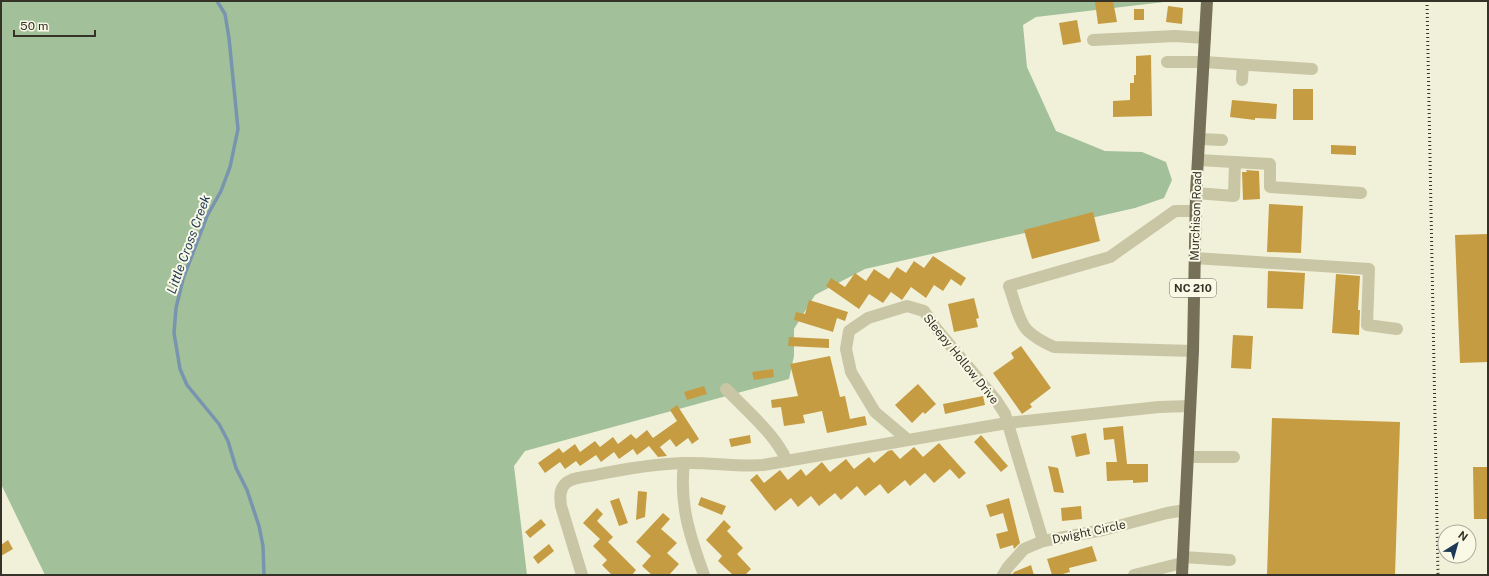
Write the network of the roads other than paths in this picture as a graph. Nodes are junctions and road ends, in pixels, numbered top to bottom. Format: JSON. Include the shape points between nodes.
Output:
{"nodes":[{"id":1,"x":1207,"y":1,"type":"edge"},
{"id":2,"x":1205,"y":38,"type":"junction"},
{"id":3,"x":1093,"y":40,"type":"dead end"},
{"id":4,"x":1166,"y":62,"type":"dead end"},
{"id":5,"x":1204,"y":62,"type":"junction"},
{"id":6,"x":1244,"y":65,"type":"junction"},
{"id":7,"x":1312,"y":69,"type":"dead end"},
{"id":8,"x":1242,"y":80,"type":"dead end"},
{"id":9,"x":1200,"y":139,"type":"junction"},
{"id":10,"x":1222,"y":140,"type":"dead end"},
{"id":11,"x":1198,"y":160,"type":"junction"},
{"id":12,"x":1235,"y":162,"type":"junction"},
{"id":13,"x":1196,"y":193,"type":"junction"},
{"id":14,"x":1361,"y":193,"type":"dead end"},
{"id":15,"x":1195,"y":211,"type":"junction"},
{"id":16,"x":1194,"y":258,"type":"junction"},
{"id":17,"x":1397,"y":329,"type":"dead end"},
{"id":18,"x":1193,"y":351,"type":"junction"},
{"id":19,"x":726,"y":389,"type":"dead end"},
{"id":20,"x":1190,"y":406,"type":"junction"},
{"id":21,"x":1007,"y":423,"type":"junction"},
{"id":22,"x":907,"y":439,"type":"junction"},
{"id":23,"x":1188,"y":456,"type":"junction"},
{"id":24,"x":1234,"y":457,"type":"dead end"},
{"id":25,"x":787,"y":461,"type":"junction"},
{"id":26,"x":684,"y":463,"type":"junction"},
{"id":27,"x":1185,"y":510,"type":"junction"},
{"id":28,"x":1043,"y":541,"type":"junction"},
{"id":29,"x":1182,"y":560,"type":"junction"},
{"id":30,"x":1230,"y":560,"type":"dead end"},
{"id":31,"x":582,"y":575,"type":"edge"},
{"id":32,"x":704,"y":575,"type":"edge"},
{"id":33,"x":1003,"y":575,"type":"edge"},
{"id":34,"x":1134,"y":575,"type":"edge"},
{"id":35,"x":1182,"y":575,"type":"edge"}],
"edges":[{"from":1,"to":2,"type":"main road","name":"Murchison Road","number":"NC 210"},
{"from":2,"to":3,"type":"street","via":[[1175,36]]},
{"from":2,"to":5,"type":"main road","name":"Murchison Road","number":"NC 210"},
{"from":4,"to":5,"type":"street"},
{"from":5,"to":6,"type":"street"},
{"from":5,"to":9,"type":"main road","name":"Murchison Road","number":"NC 210"},
{"from":6,"to":7,"type":"street"},
{"from":6,"to":8,"type":"street"},
{"from":9,"to":10,"type":"street"},
{"from":9,"to":11,"type":"main road","name":"Murchison Road","number":"NC 210"},
{"from":11,"to":12,"type":"street"},
{"from":11,"to":13,"type":"main road","name":"Murchison Road","number":"NC 210"},
{"from":12,"to":13,"type":"street","via":[[1234,196]]},
{"from":12,"to":14,"type":"street","via":[[1270,164],[1270,187]]},
{"from":13,"to":15,"type":"main road","name":"Murchison Road","number":"NC 210"},
{"from":15,"to":16,"type":"main road","name":"Murchison Road","number":"NC 210"},
{"from":15,"to":18,"type":"street","via":[[1175,211],[1110,257],[1009,286],[1018,313],[1027,329],[1054,347]]},
{"from":16,"to":17,"type":"street","via":[[1369,269],[1367,325]]},
{"from":16,"to":18,"type":"main road","name":"Murchison Road","number":"NC 210"},
{"from":18,"to":20,"type":"main road","name":"Murchison Road","number":"NC 210"},
{"from":19,"to":25,"type":"street","via":[[772,437]]},
{"from":20,"to":21,"type":"street"},
{"from":20,"to":23,"type":"main road","name":"Murchison Road","number":"NC 210"},
{"from":21,"to":22,"type":"street"},
{"from":21,"to":22,"type":"street","name":"Sleepy Hollow Drive","via":[[1005,414],[996,400],[935,328],[924,311],[907,306],[868,318],[849,331],[846,349],[851,372],[875,412]]},
{"from":21,"to":28,"type":"street","name":"Dwight Circle"},
{"from":22,"to":25,"type":"street"},
{"from":23,"to":24,"type":"street"},
{"from":23,"to":27,"type":"main road","name":"Murchison Road","number":"NC 210"},
{"from":25,"to":26,"type":"street","via":[[745,466]]},
{"from":26,"to":31,"type":"street","via":[[615,470],[573,479],[566,483],[561,489],[561,506]]},
{"from":26,"to":32,"type":"street","via":[[684,509]]},
{"from":27,"to":28,"type":"street","name":"Dwight Circle","via":[[1103,530]]},
{"from":27,"to":29,"type":"main road","name":"Murchison Road","number":"NC 210"},
{"from":28,"to":33,"type":"street","via":[[1024,549]]},
{"from":29,"to":30,"type":"street"},
{"from":29,"to":34,"type":"street"},
{"from":29,"to":35,"type":"main road","name":"Murchison Road","number":"NC 210"}]}
